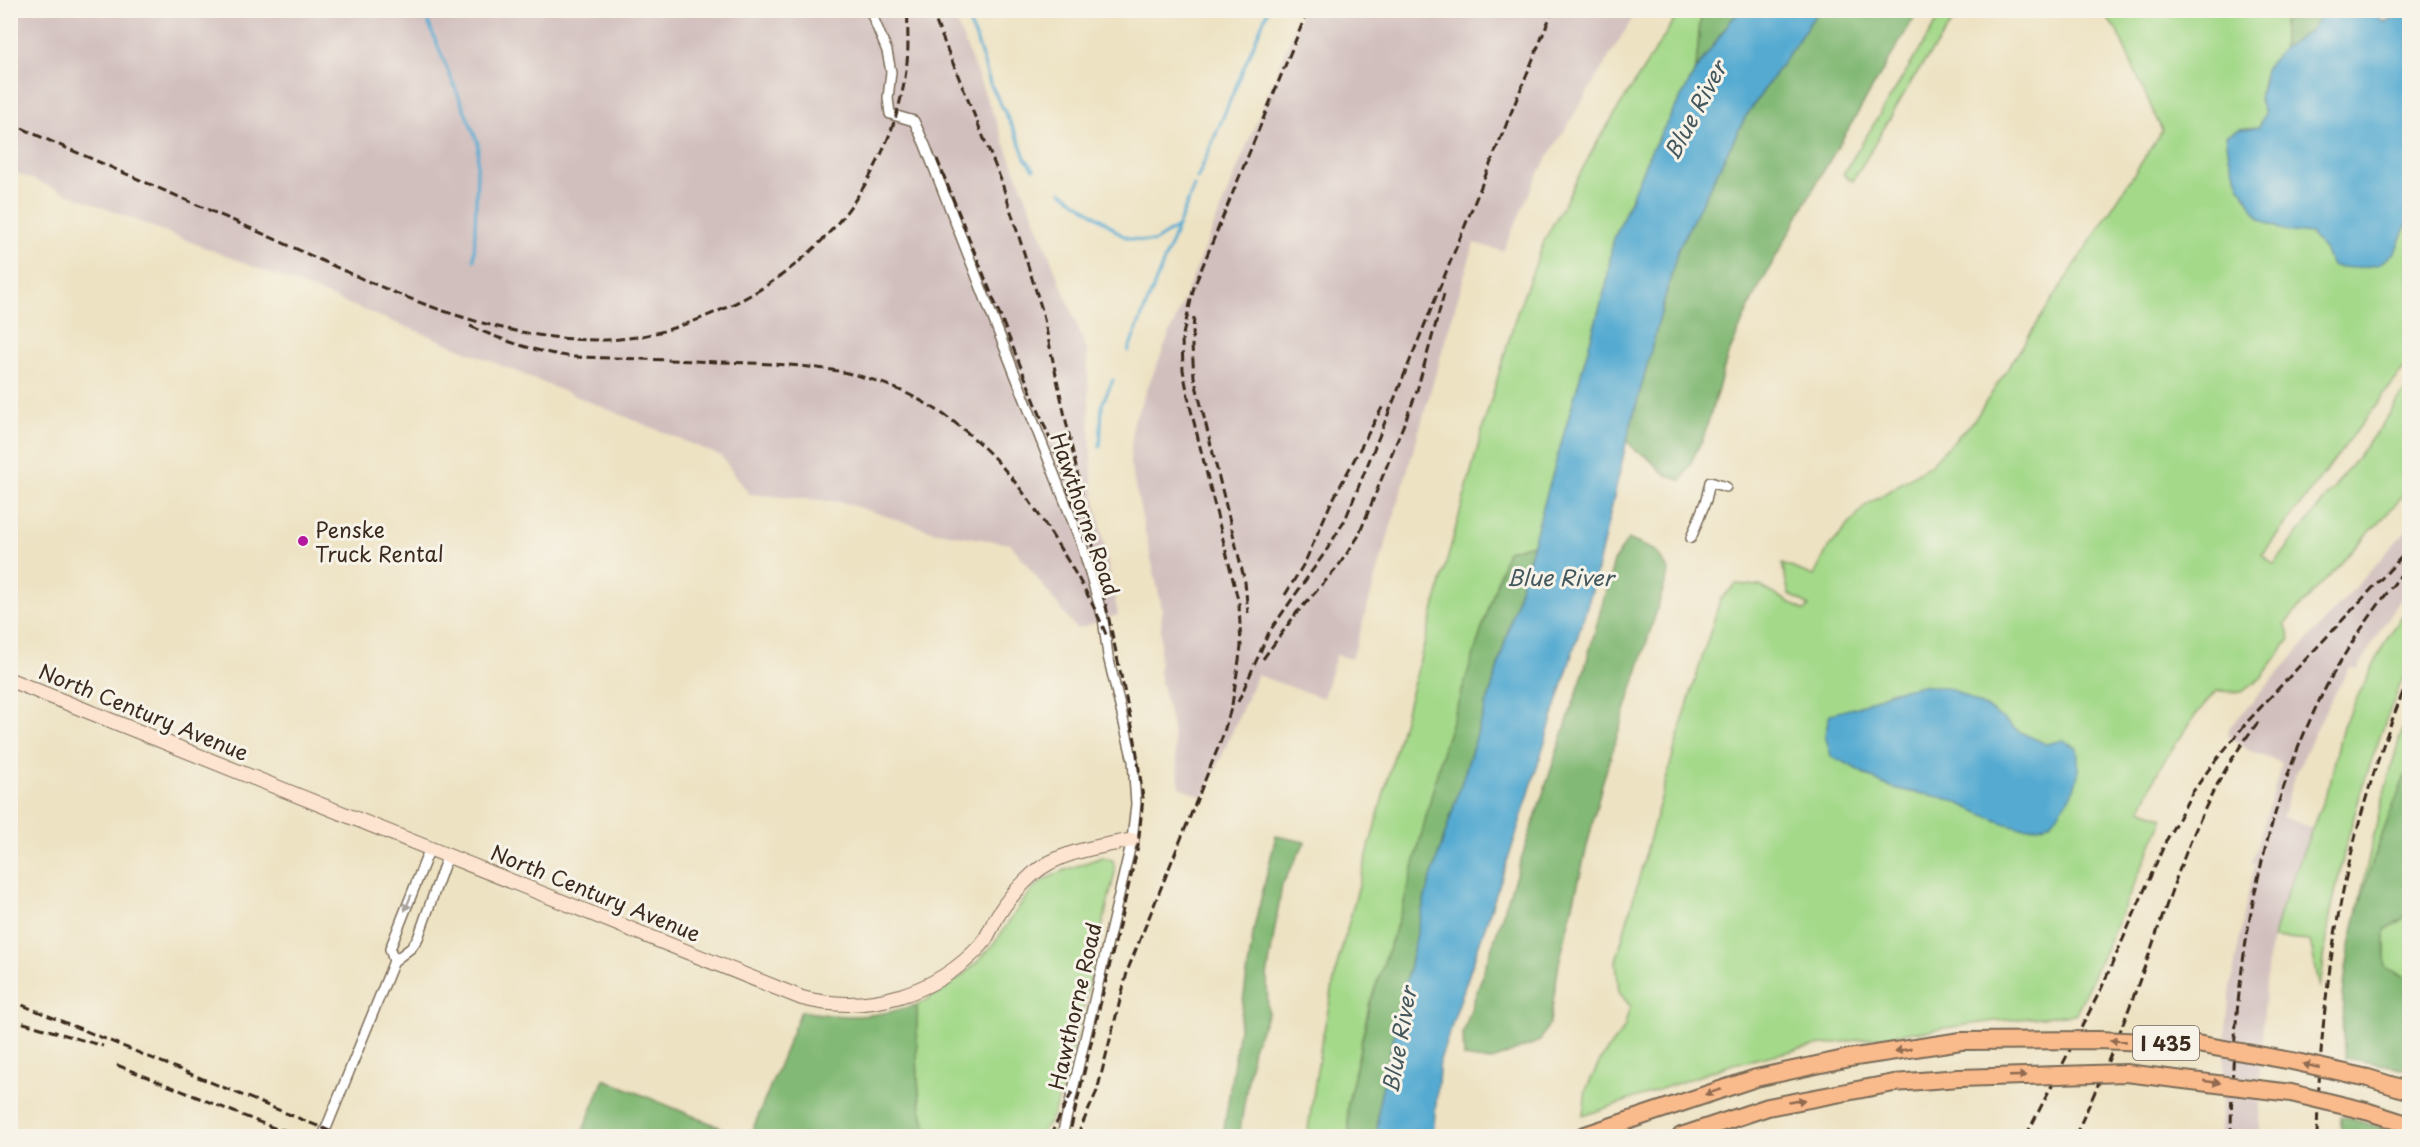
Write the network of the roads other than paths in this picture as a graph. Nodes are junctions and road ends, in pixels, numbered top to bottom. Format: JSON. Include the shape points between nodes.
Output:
{"nodes":[{"id":1,"x":870,"y":10,"type":"edge"},
{"id":2,"x":1726,"y":487,"type":"dead end"},
{"id":3,"x":1691,"y":538,"type":"dead end"},
{"id":4,"x":10,"y":680,"type":"edge"},
{"id":5,"x":1132,"y":840,"type":"junction"},
{"id":6,"x":430,"y":848,"type":"junction"},
{"id":7,"x":448,"y":854,"type":"junction"},
{"id":8,"x":394,"y":961,"type":"junction"},
{"id":9,"x":2409,"y":1091,"type":"edge"},
{"id":10,"x":2409,"y":1125,"type":"edge"},
{"id":11,"x":323,"y":1137,"type":"edge"},
{"id":12,"x":1062,"y":1137,"type":"edge"},
{"id":13,"x":1582,"y":1137,"type":"edge"},
{"id":14,"x":1681,"y":1137,"type":"edge"}],
"edges":[{"from":1,"to":5,"type":"street","name":"Hawthorne Road","via":[[887,51],[890,114],[914,121],[925,144],[1082,545],[1103,618],[1133,761],[1136,804]]},
{"from":2,"to":3,"type":"street","via":[[1710,482]]},
{"from":4,"to":6,"type":"street","name":"North Century Avenue"},
{"from":5,"to":7,"type":"street","name":"North Century Avenue","via":[[1047,864],[1032,874],[1001,910],[983,942],[952,970],[909,993],[859,1004],[802,998]]},
{"from":5,"to":12,"type":"street","name":"Hawthorne Road"},
{"from":6,"to":7,"type":"street","name":"North Century Avenue"},
{"from":6,"to":8,"type":"street","one_way":true,"via":[[390,949]]},
{"from":7,"to":8,"type":"street","via":[[418,938]]},
{"from":8,"to":11,"type":"street"},
{"from":9,"to":13,"type":"highway","number":"I 435","one_way":true,"bridge":true,"via":[[2292,1061],[2197,1044],[1961,1041],[1849,1058],[1756,1078]]},
{"from":14,"to":10,"type":"highway","number":"I 435","one_way":true,"bridge":true,"via":[[1768,1107],[1894,1083],[2126,1073],[2291,1093]]}]}
